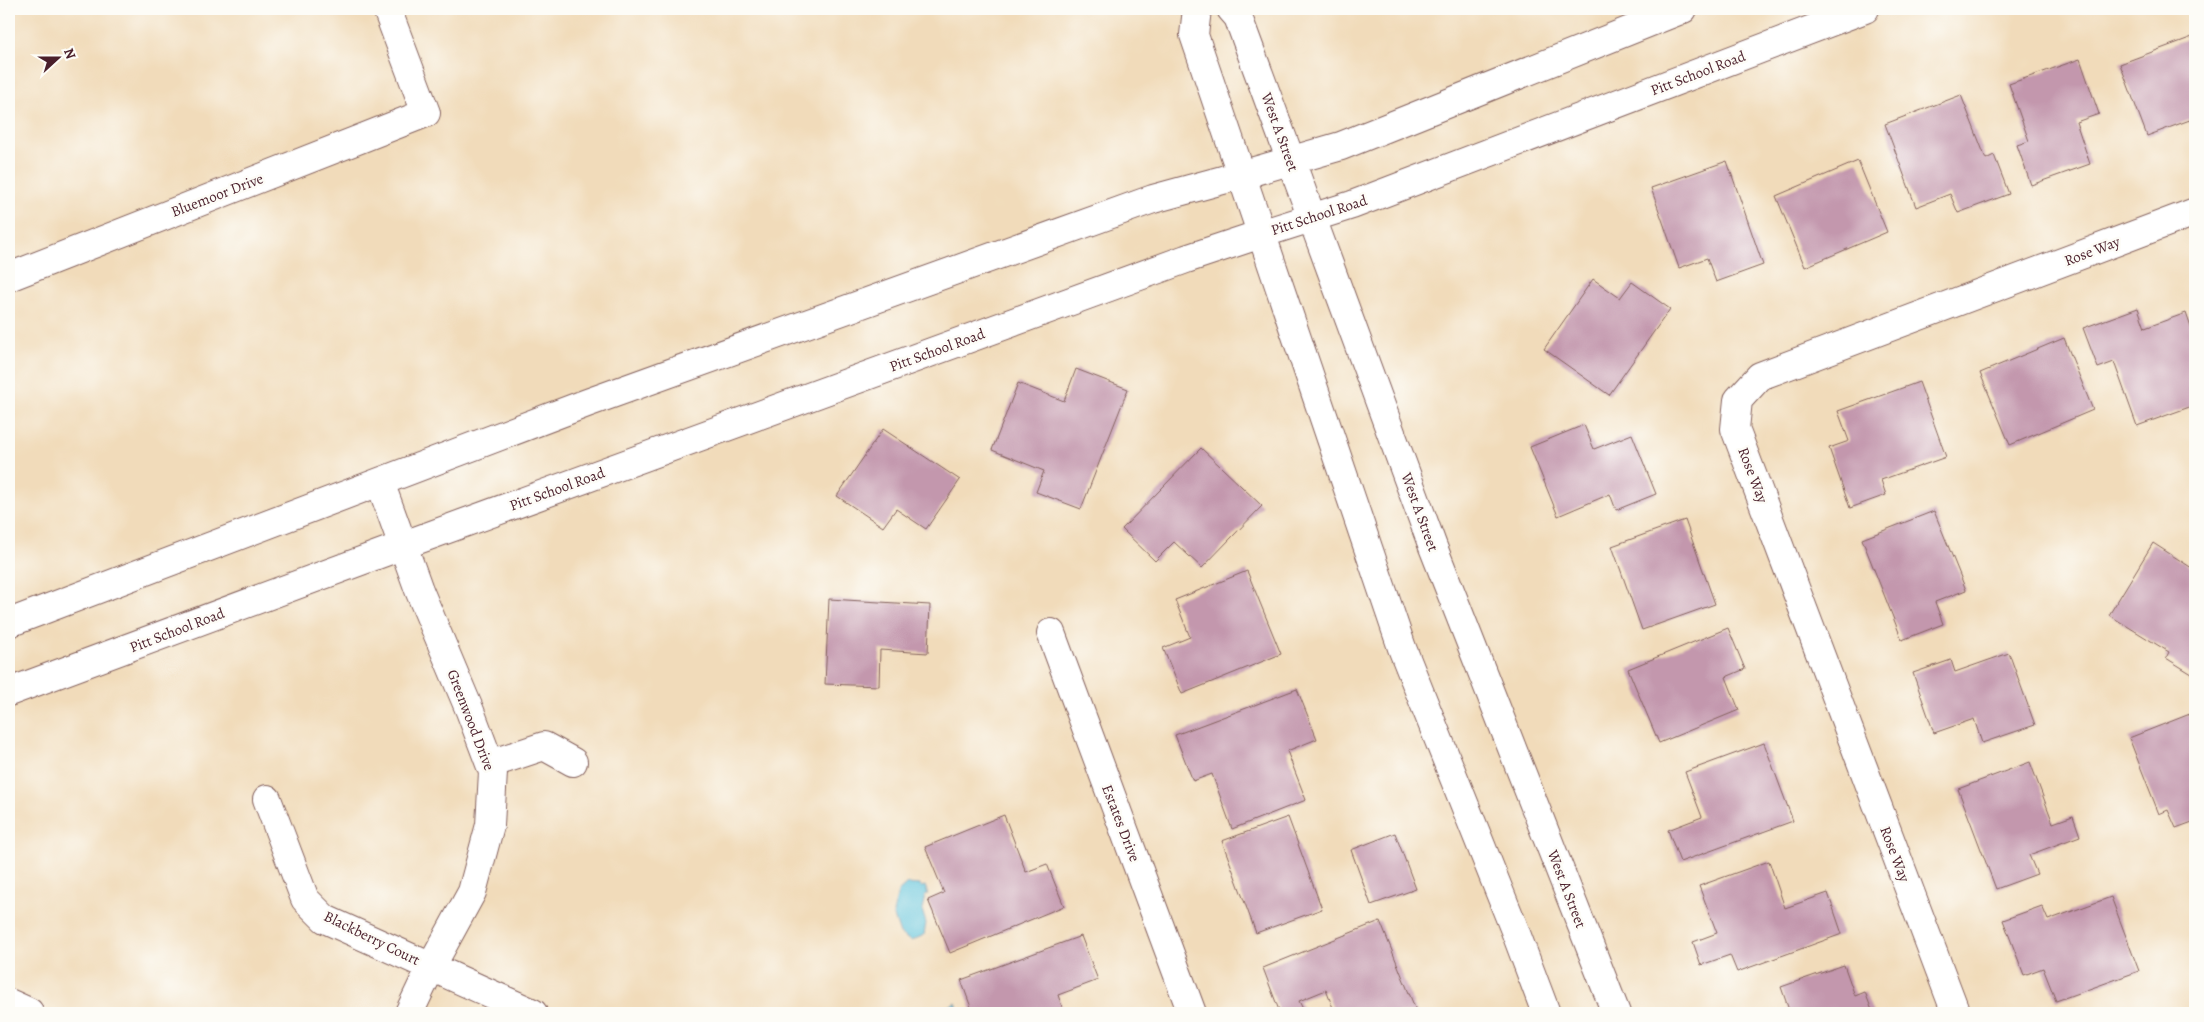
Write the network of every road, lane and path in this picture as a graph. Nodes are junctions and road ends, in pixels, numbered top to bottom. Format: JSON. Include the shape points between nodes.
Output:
{"nodes":[{"id":1,"x":388,"y":9,"type":"edge"},
{"id":2,"x":1197,"y":9,"type":"edge"},
{"id":3,"x":1231,"y":9,"type":"edge"},
{"id":4,"x":1683,"y":9,"type":"edge"},
{"id":5,"x":1865,"y":9,"type":"edge"},
{"id":6,"x":1292,"y":162,"type":"junction"},
{"id":7,"x":1241,"y":175,"type":"junction"},
{"id":8,"x":2195,"y":212,"type":"edge"},
{"id":9,"x":1312,"y":218,"type":"junction"},
{"id":10,"x":1261,"y":234,"type":"junction"},
{"id":11,"x":9,"y":277,"type":"edge"},
{"id":12,"x":380,"y":482,"type":"junction"},
{"id":13,"x":404,"y":545,"type":"junction"},
{"id":14,"x":9,"y":623,"type":"edge"},
{"id":15,"x":1050,"y":633,"type":"dead end"},
{"id":16,"x":9,"y":692,"type":"edge"},
{"id":17,"x":573,"y":762,"type":"dead end"},
{"id":18,"x":490,"y":764,"type":"junction"},
{"id":19,"x":267,"y":798,"type":"dead end"},
{"id":20,"x":431,"y":967,"type":"junction"},
{"id":21,"x":409,"y":1013,"type":"edge"},
{"id":22,"x":533,"y":1013,"type":"edge"},
{"id":23,"x":1192,"y":1013,"type":"edge"},
{"id":24,"x":1546,"y":1013,"type":"edge"},
{"id":25,"x":1616,"y":1013,"type":"edge"},
{"id":26,"x":1956,"y":1013,"type":"edge"}],
"edges":[{"from":1,"to":11,"type":"street","name":"Bluemoor Drive","via":[[426,113]]},
{"from":2,"to":7,"type":"street","via":[[1194,35]]},
{"from":3,"to":6,"type":"street","name":"West A Street","via":[[1238,17]]},
{"from":4,"to":6,"type":"street","via":[[1342,146]]},
{"from":5,"to":9,"type":"street","name":"Pitt School Road"},
{"from":6,"to":7,"type":"street"},
{"from":6,"to":9,"type":"street","name":"West A Street"},
{"from":7,"to":10,"type":"street"},
{"from":7,"to":12,"type":"street","via":[[1134,206],[587,403]]},
{"from":8,"to":26,"type":"street","name":"Rose Way","via":[[1760,376],[1738,400],[1735,429]]},
{"from":9,"to":10,"type":"street","name":"Pitt School Road"},
{"from":9,"to":25,"type":"street","name":"West A Street","via":[[1433,547]]},
{"from":10,"to":13,"type":"street","name":"Pitt School Road"},
{"from":10,"to":24,"type":"street","via":[[1402,648]]},
{"from":12,"to":13,"type":"street","name":"Greenwood Drive"},
{"from":12,"to":14,"type":"street"},
{"from":13,"to":16,"type":"street","name":"Pitt School Road"},
{"from":13,"to":18,"type":"street","name":"Greenwood Drive"},
{"from":15,"to":23,"type":"street","name":"Estates Drive"},
{"from":17,"to":18,"type":"street","via":[[544,746]]},
{"from":18,"to":20,"type":"street","name":"Greenwood Drive","via":[[493,772],[490,825],[472,892]]},
{"from":19,"to":20,"type":"street","name":"Blackberry Court","via":[[305,899],[325,919]]},
{"from":20,"to":21,"type":"street","name":"Greenwood Drive"},
{"from":20,"to":22,"type":"street","name":"Blackberry Court"}]}
